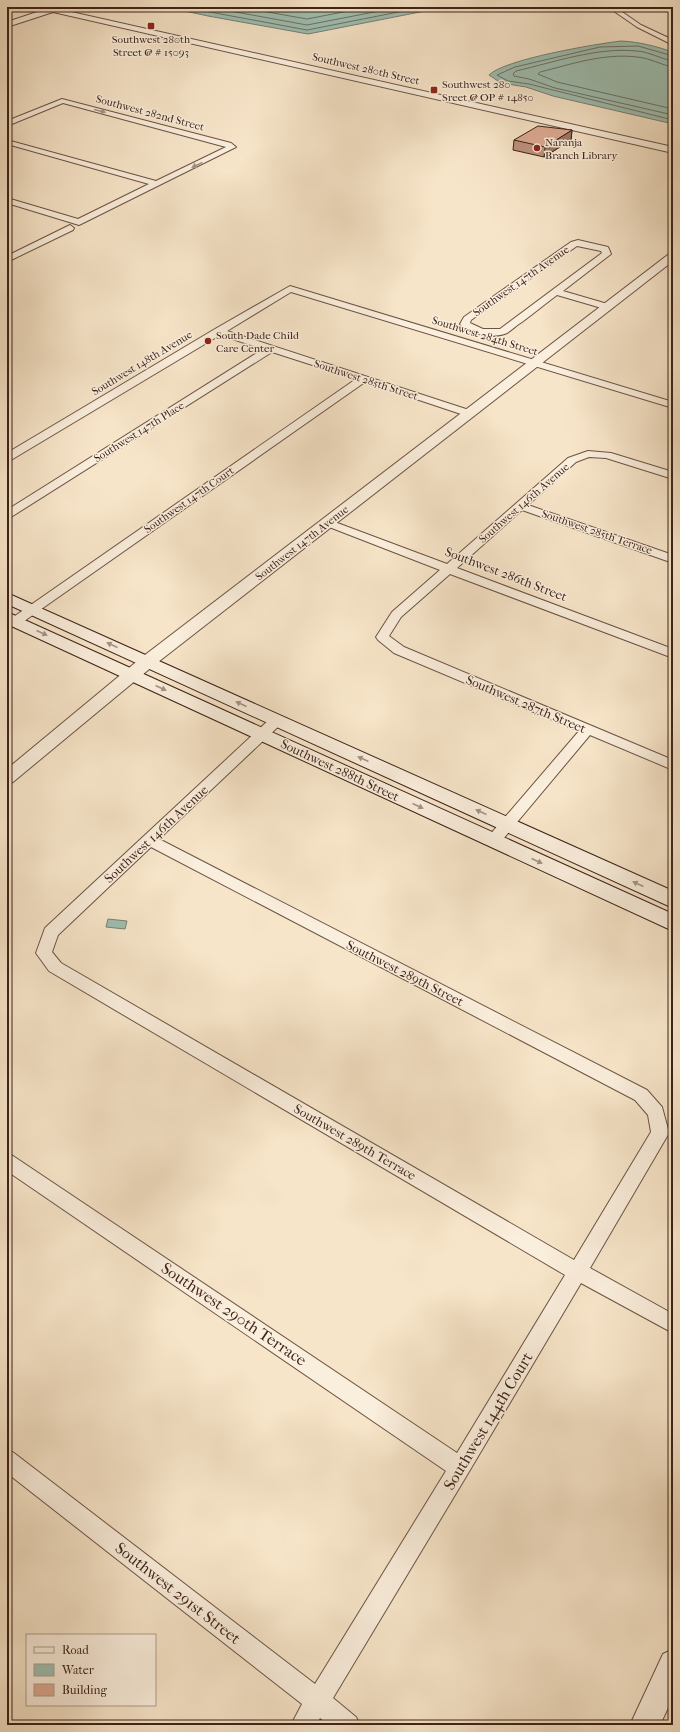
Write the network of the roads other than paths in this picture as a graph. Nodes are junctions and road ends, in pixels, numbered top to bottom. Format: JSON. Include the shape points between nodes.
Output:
{"nodes":[{"id":1,"x":611,"y":7,"type":"edge"},
{"id":2,"x":54,"y":8,"type":"edge"},
{"id":3,"x":7,"y":25,"type":"edge"},
{"id":4,"x":673,"y":42,"type":"edge"},
{"id":5,"x":495,"y":108,"type":"junction"},
{"id":6,"x":7,"y":124,"type":"edge"},
{"id":7,"x":7,"y":142,"type":"edge"},
{"id":8,"x":673,"y":146,"type":"edge"},
{"id":9,"x":673,"y":150,"type":"edge"},
{"id":10,"x":156,"y":184,"type":"junction"},
{"id":11,"x":7,"y":200,"type":"edge"},
{"id":12,"x":70,"y":228,"type":"dead end"},
{"id":13,"x":7,"y":259,"type":"edge"},
{"id":14,"x":671,"y":260,"type":"edge"},
{"id":15,"x":290,"y":289,"type":"joint"},
{"id":16,"x":551,"y":295,"type":"junction"},
{"id":17,"x":604,"y":310,"type":"junction"},
{"id":18,"x":218,"y":331,"type":"junction"},
{"id":19,"x":270,"y":349,"type":"junction"},
{"id":20,"x":533,"y":363,"type":"junction"},
{"id":21,"x":363,"y":379,"type":"junction"},
{"id":22,"x":673,"y":405,"type":"edge"},
{"id":23,"x":468,"y":413,"type":"junction"},
{"id":24,"x":7,"y":458,"type":"edge"},
{"id":25,"x":673,"y":476,"type":"edge"},
{"id":26,"x":521,"y":506,"type":"junction"},
{"id":27,"x":7,"y":515,"type":"edge"},
{"id":28,"x":328,"y":523,"type":"junction"},
{"id":29,"x":673,"y":559,"type":"edge"},
{"id":30,"x":449,"y":569,"type":"junction"},
{"id":31,"x":7,"y":598,"type":"edge"},
{"id":32,"x":32,"y":609,"type":"junction"},
{"id":33,"x":11,"y":619,"type":"edge"},
{"id":34,"x":382,"y":637,"type":"joint"},
{"id":35,"x":673,"y":654,"type":"edge"},
{"id":36,"x":147,"y":662,"type":"junction"},
{"id":37,"x":131,"y":674,"type":"junction"},
{"id":38,"x":276,"y":720,"type":"junction"},
{"id":39,"x":587,"y":730,"type":"junction"},
{"id":40,"x":261,"y":734,"type":"junction"},
{"id":41,"x":673,"y":766,"type":"edge"},
{"id":42,"x":7,"y":778,"type":"edge"},
{"id":43,"x":507,"y":824,"type":"junction"},
{"id":44,"x":149,"y":840,"type":"junction"},
{"id":45,"x":493,"y":841,"type":"junction"},
{"id":46,"x":673,"y":900,"type":"edge"},
{"id":47,"x":673,"y":923,"type":"edge"},
{"id":48,"x":44,"y":953,"type":"joint"},
{"id":49,"x":656,"y":1112,"type":"joint"},
{"id":50,"x":7,"y":1161,"type":"edge"},
{"id":51,"x":578,"y":1272,"type":"junction"},
{"id":52,"x":673,"y":1324,"type":"edge"},
{"id":53,"x":7,"y":1460,"type":"edge"},
{"id":54,"x":460,"y":1468,"type":"junction"},
{"id":55,"x":673,"y":1664,"type":"edge"},
{"id":56,"x":318,"y":1701,"type":"junction"},
{"id":57,"x":303,"y":1725,"type":"edge"},
{"id":58,"x":348,"y":1725,"type":"edge"},
{"id":59,"x":645,"y":1725,"type":"edge"}],
"edges":[{"from":1,"to":4,"type":"street","via":[[639,26]]},
{"from":2,"to":3,"type":"street"},
{"from":2,"to":5,"type":"street","name":"Southwest 280th Street","via":[[65,13]]},
{"from":5,"to":8,"type":"street","name":"Southwest 280th Street"},
{"from":5,"to":9,"type":"street","name":"Southwest 280th Street"},
{"from":6,"to":10,"type":"street","name":"Southwest 282nd Street","one_way":true,"via":[[62,101],[232,147]]},
{"from":7,"to":10,"type":"street"},
{"from":10,"to":11,"type":"street","via":[[79,222]]},
{"from":12,"to":13,"type":"street"},
{"from":14,"to":17,"type":"street","name":"Southwest 147th Avenue"},
{"from":15,"to":18,"type":"street","name":"Southwest 148th Avenue"},
{"from":15,"to":20,"type":"street","name":"Southwest 284th Street"},
{"from":16,"to":16,"type":"street","name":"Southwest 147th Avenue","via":[[606,254],[605,249],[587,244],[574,244],[467,319],[465,324],[469,328],[485,333],[503,331]]},
{"from":16,"to":17,"type":"street"},
{"from":17,"to":20,"type":"street","name":"Southwest 147th Avenue"},
{"from":18,"to":19,"type":"street","name":"Southwest 285th Street"},
{"from":18,"to":24,"type":"street","name":"Southwest 148th Avenue"},
{"from":19,"to":21,"type":"street","name":"Southwest 285th Street"},
{"from":19,"to":27,"type":"street","name":"Southwest 147th Place"},
{"from":20,"to":22,"type":"street","name":"Southwest 284th Street"},
{"from":20,"to":23,"type":"street","name":"Southwest 147th Avenue"},
{"from":21,"to":23,"type":"street","name":"Southwest 285th Street"},
{"from":21,"to":32,"type":"street","name":"Southwest 147th Court"},
{"from":23,"to":28,"type":"street","name":"Southwest 147th Avenue"},
{"from":25,"to":26,"type":"street","name":"Southwest 146th Avenue","via":[[607,455],[588,454],[572,460]]},
{"from":26,"to":29,"type":"street","name":"Southwest 285th Terrace"},
{"from":26,"to":30,"type":"street","name":"Southwest 146th Avenue"},
{"from":28,"to":30,"type":"street","name":"Southwest 286th Street"},
{"from":28,"to":36,"type":"street","name":"Southwest 147th Avenue"},
{"from":30,"to":34,"type":"street","name":"Southwest 146th Avenue","via":[[396,615]]},
{"from":30,"to":35,"type":"street","name":"Southwest 286th Street"},
{"from":31,"to":32,"type":"main road","name":"Southwest 288th Street"},
{"from":32,"to":33,"type":"street","name":"Southwest 147th Court"},
{"from":36,"to":32,"type":"main road","name":"Southwest 288th Street","one_way":true},
{"from":33,"to":37,"type":"main road","name":"Southwest 288th Street","one_way":true},
{"from":34,"to":39,"type":"street","name":"Southwest 287th Street","via":[[399,650]]},
{"from":36,"to":37,"type":"street","name":"Southwest 147th Avenue"},
{"from":38,"to":36,"type":"main road","name":"Southwest 288th Street","one_way":true},
{"from":37,"to":40,"type":"main road","name":"Southwest 288th Street","one_way":true},
{"from":37,"to":42,"type":"street","name":"Southwest 147th Avenue"},
{"from":38,"to":40,"type":"street","name":"Southwest 146th Avenue"},
{"from":43,"to":38,"type":"main road","name":"Southwest 288th Street","one_way":true},
{"from":39,"to":41,"type":"street","name":"Southwest 287th Street"},
{"from":39,"to":43,"type":"street"},
{"from":40,"to":44,"type":"street","name":"Southwest 146th Avenue"},
{"from":40,"to":45,"type":"main road","name":"Southwest 288th Street","one_way":true},
{"from":43,"to":45,"type":"street"},
{"from":46,"to":43,"type":"main road","name":"Southwest 288th Street","one_way":true},
{"from":44,"to":48,"type":"street","name":"Southwest 146th Avenue","via":[[52,932]]},
{"from":44,"to":49,"type":"street","name":"Southwest 289th Street","via":[[641,1095]]},
{"from":45,"to":47,"type":"main road","name":"Southwest 288th Street","one_way":true},
{"from":48,"to":51,"type":"street","name":"Southwest 289th Terrace","via":[[55,967]]},
{"from":49,"to":51,"type":"street","name":"Southwest 144th Court","via":[[660,1133]]},
{"from":50,"to":54,"type":"street","name":"Southwest 290th Terrace"},
{"from":51,"to":52,"type":"street","name":"Southwest 289th Terrace"},
{"from":51,"to":54,"type":"street","name":"Southwest 144th Court"},
{"from":53,"to":56,"type":"street","name":"Southwest 291st Street"},
{"from":54,"to":56,"type":"street","name":"Southwest 144th Court"},
{"from":55,"to":59,"type":"street"},
{"from":56,"to":57,"type":"street","name":"Southwest 144th Court"},
{"from":56,"to":58,"type":"street","name":"Southwest 291st Street"}]}
